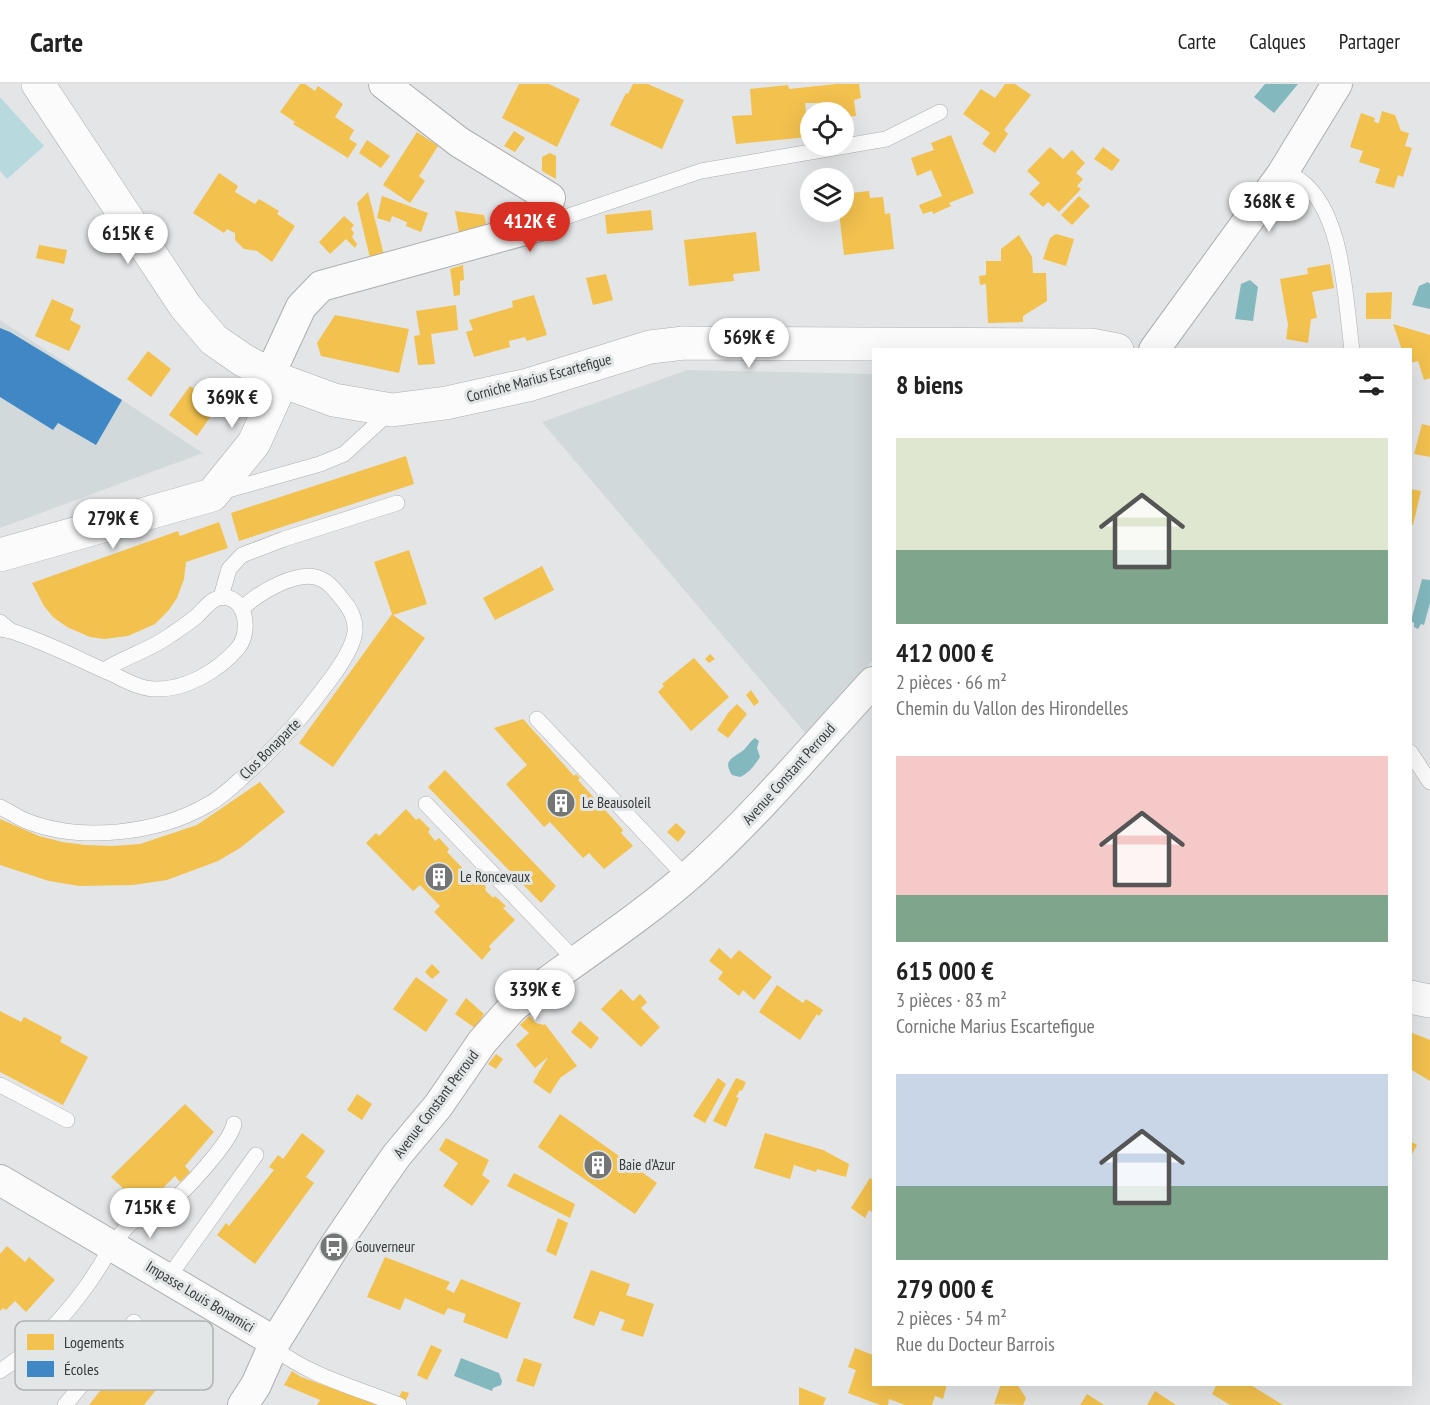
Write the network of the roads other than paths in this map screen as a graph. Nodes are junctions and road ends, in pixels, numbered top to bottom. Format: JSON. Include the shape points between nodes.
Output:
{"nodes":[{"id":1,"x":38,"y":84,"type":"edge"},
{"id":2,"x":384,"y":84,"type":"edge"},
{"id":3,"x":1337,"y":84,"type":"edge"},
{"id":4,"x":940,"y":112,"type":"dead end"},
{"id":5,"x":1282,"y":174,"type":"junction"},
{"id":6,"x":539,"y":226,"type":"junction"},
{"id":7,"x":1107,"y":348,"type":"edge"},
{"id":8,"x":1155,"y":348,"type":"edge"},
{"id":9,"x":1352,"y":348,"type":"edge"},
{"id":10,"x":276,"y":378,"type":"junction"},
{"id":11,"x":392,"y":410,"type":"junction"},
{"id":12,"x":212,"y":495,"type":"junction"},
{"id":13,"x":397,"y":503,"type":"dead end"},
{"id":14,"x":0,"y":555,"type":"edge"},
{"id":15,"x":221,"y":597,"type":"junction"},
{"id":16,"x":242,"y":609,"type":"junction"},
{"id":17,"x":4,"y":627,"type":"edge"},
{"id":18,"x":104,"y":670,"type":"junction"},
{"id":19,"x":872,"y":683,"type":"edge"},
{"id":20,"x":537,"y":720,"type":"dead end"},
{"id":21,"x":1412,"y":756,"type":"edge"},
{"id":22,"x":1430,"y":782,"type":"edge"},
{"id":23,"x":426,"y":804,"type":"dead end"},
{"id":24,"x":0,"y":807,"type":"edge"},
{"id":25,"x":686,"y":877,"type":"junction"},
{"id":26,"x":576,"y":961,"type":"junction"},
{"id":27,"x":1412,"y":997,"type":"edge"},
{"id":28,"x":1430,"y":1001,"type":"edge"},
{"id":29,"x":0,"y":1085,"type":"edge"},
{"id":30,"x":67,"y":1120,"type":"dead end"},
{"id":31,"x":234,"y":1124,"type":"dead end"},
{"id":32,"x":256,"y":1155,"type":"dead end"},
{"id":33,"x":0,"y":1180,"type":"edge"},
{"id":34,"x":114,"y":1246,"type":"junction"},
{"id":35,"x":168,"y":1278,"type":"junction"},
{"id":36,"x":58,"y":1321,"type":"edge"},
{"id":37,"x":274,"y":1345,"type":"junction"},
{"id":38,"x":15,"y":1360,"type":"edge"},
{"id":39,"x":0,"y":1371,"type":"edge"},
{"id":40,"x":77,"y":1390,"type":"edge"},
{"id":41,"x":65,"y":1405,"type":"edge"},
{"id":42,"x":243,"y":1405,"type":"edge"},
{"id":43,"x":399,"y":1405,"type":"edge"}],
"edges":[{"from":1,"to":10,"type":"main road","name":"Corniche Marius Escartefigue","via":[[185,306],[214,340]]},
{"from":2,"to":6,"type":"street","via":[[459,142],[550,198]]},
{"from":3,"to":5,"type":"street"},
{"from":4,"to":6,"type":"lane","via":[[886,139],[701,171]]},
{"from":5,"to":8,"type":"street"},
{"from":5,"to":9,"type":"lane","via":[[1299,180],[1324,207],[1338,245]]},
{"from":6,"to":10,"type":"street","via":[[321,286],[301,306]]},
{"from":7,"to":11,"type":"main road","name":"Corniche Marius Escartefigue","via":[[684,343],[650,347],[505,390]]},
{"from":10,"to":11,"type":"main road","name":"Corniche Marius Escartefigue","via":[[334,400]]},
{"from":10,"to":12,"type":"main road","via":[[254,443]]},
{"from":11,"to":12,"type":"lane","via":[[344,454]]},
{"from":12,"to":14,"type":"main road"},
{"from":13,"to":15,"type":"lane","via":[[243,555],[229,569]]},
{"from":15,"to":16,"type":"lane","via":[[237,602]]},
{"from":15,"to":18,"type":"lane","via":[[159,643]]},
{"from":16,"to":18,"type":"lane","via":[[244,639],[220,664],[193,681],[153,690]]},
{"from":16,"to":24,"type":"lane","name":"Clos Bonaparte","via":[[255,595],[301,578],[317,577],[347,605],[355,625],[352,644],[305,713],[223,795],[179,819],[127,831],[53,828],[24,820]]},
{"from":17,"to":18,"type":"lane"},
{"from":19,"to":25,"type":"street","name":"Avenue Constant Perroud","via":[[733,835]]},
{"from":20,"to":25,"type":"lane"},
{"from":21,"to":22,"type":"lane"},
{"from":23,"to":26,"type":"lane"},
{"from":25,"to":26,"type":"street","name":"Avenue Constant Perroud"},
{"from":26,"to":37,"type":"street","name":"Avenue Constant Perroud","via":[[513,1007],[482,1042],[378,1182]]},
{"from":27,"to":28,"type":"main road"},
{"from":29,"to":30,"type":"lane"},
{"from":31,"to":34,"type":"lane","via":[[222,1147],[179,1195],[131,1223]]},
{"from":32,"to":35,"type":"lane"},
{"from":33,"to":34,"type":"street","name":"Impasse Louis Bonamici"},
{"from":34,"to":35,"type":"street","name":"Impasse Louis Bonamici"},
{"from":34,"to":36,"type":"lane"},
{"from":35,"to":37,"type":"street","name":"Impasse Louis Bonamici"},
{"from":37,"to":42,"type":"street","name":"Avenue Constant Perroud"},
{"from":37,"to":43,"type":"lane","via":[[286,1359],[303,1368]]},
{"from":38,"to":39,"type":"lane"},
{"from":40,"to":41,"type":"lane"}]}
